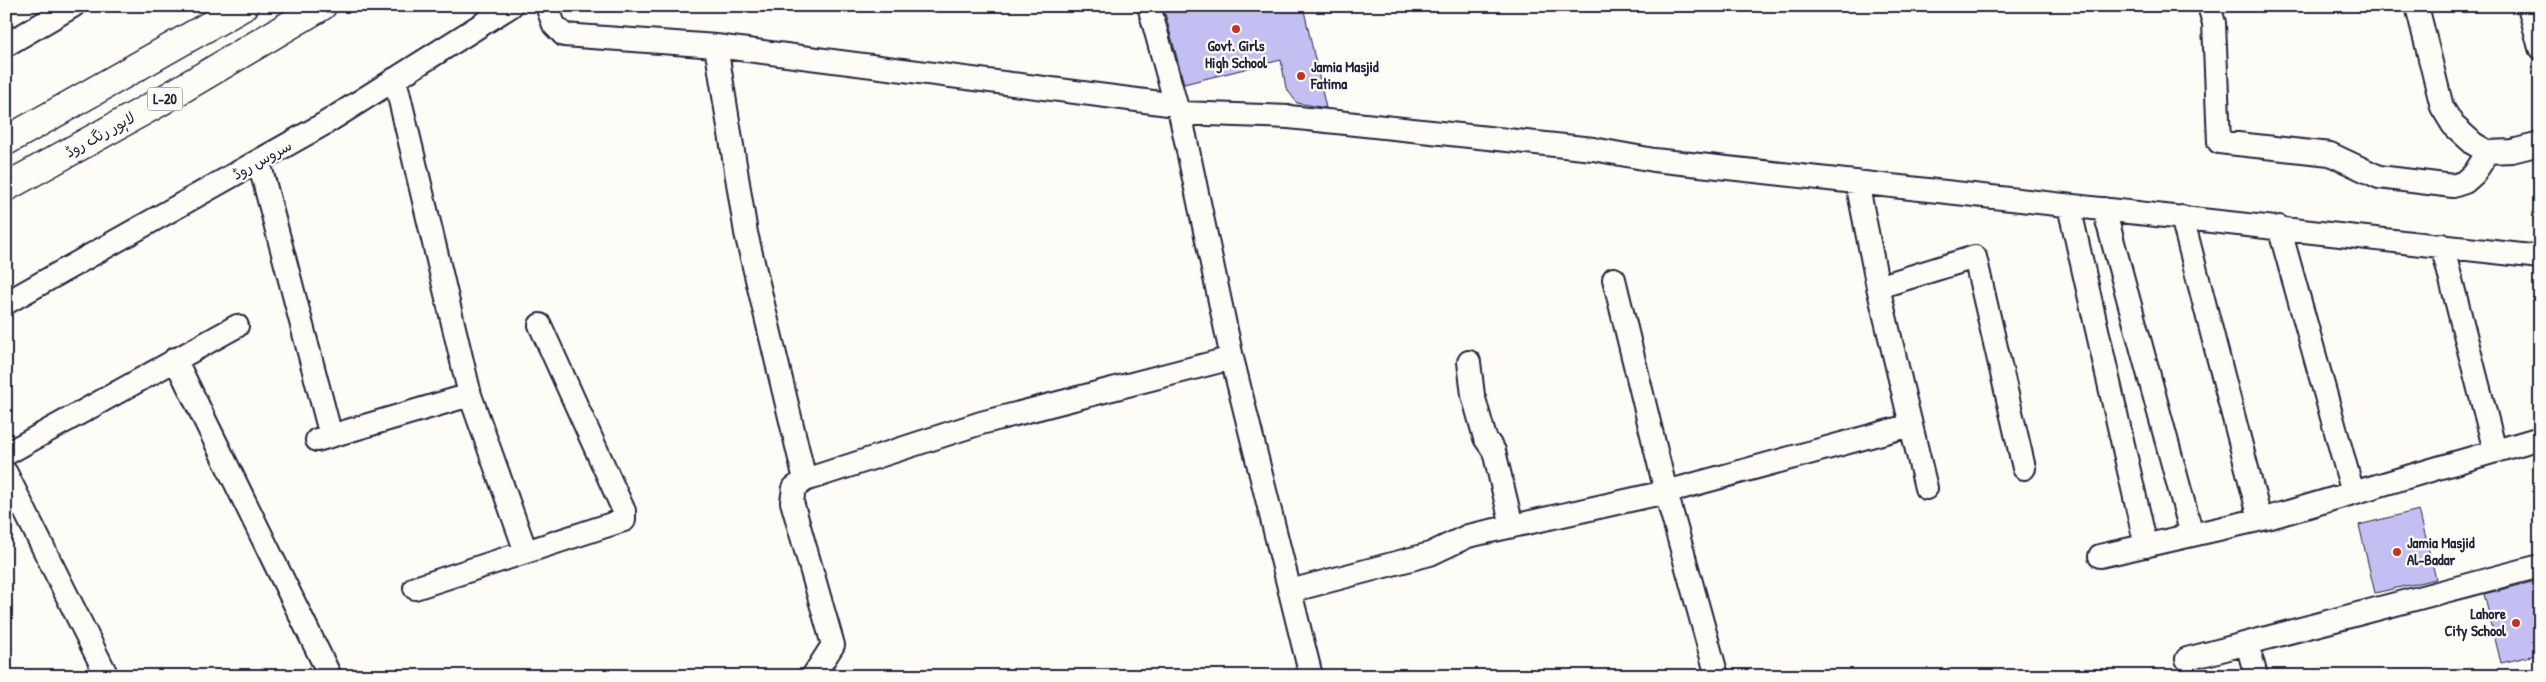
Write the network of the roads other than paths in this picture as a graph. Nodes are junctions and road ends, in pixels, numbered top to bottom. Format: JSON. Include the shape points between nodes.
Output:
{"nodes":[{"id":1,"x":73,"y":6,"type":"edge"},
{"id":2,"x":244,"y":6,"type":"edge"},
{"id":3,"x":322,"y":6,"type":"edge"},
{"id":4,"x":512,"y":6,"type":"edge"},
{"id":5,"x":547,"y":6,"type":"edge"},
{"id":6,"x":1149,"y":6,"type":"edge"},
{"id":7,"x":2209,"y":6,"type":"edge"},
{"id":8,"x":2416,"y":6,"type":"edge"},
{"id":9,"x":2529,"y":6,"type":"edge"},
{"id":10,"x":2539,"y":39,"type":"edge"},
{"id":11,"x":6,"y":45,"type":"edge"},
{"id":12,"x":716,"y":46,"type":"junction"},
{"id":13,"x":395,"y":79,"type":"junction"},
{"id":14,"x":1178,"y":109,"type":"junction"},
{"id":15,"x":6,"y":141,"type":"edge"},
{"id":16,"x":2540,"y":144,"type":"edge"},
{"id":17,"x":2488,"y":152,"type":"junction"},
{"id":18,"x":259,"y":162,"type":"junction"},
{"id":19,"x":1857,"y":182,"type":"junction"},
{"id":20,"x":6,"y":187,"type":"edge"},
{"id":21,"x":2069,"y":206,"type":"junction"},
{"id":22,"x":2104,"y":210,"type":"junction"},
{"id":23,"x":2182,"y":217,"type":"junction"},
{"id":24,"x":2279,"y":227,"type":"junction"},
{"id":25,"x":2442,"y":245,"type":"junction"},
{"id":26,"x":2540,"y":256,"type":"edge"},
{"id":27,"x":1614,"y":278,"type":"dead end"},
{"id":28,"x":1878,"y":287,"type":"junction"},
{"id":29,"x":6,"y":303,"type":"edge"},
{"id":30,"x":540,"y":325,"type":"dead end"},
{"id":31,"x":237,"y":326,"type":"dead end"},
{"id":32,"x":1232,"y":358,"type":"junction"},
{"id":33,"x":175,"y":359,"type":"junction"},
{"id":34,"x":1469,"y":362,"type":"dead end"},
{"id":35,"x":470,"y":395,"type":"junction"},
{"id":36,"x":1911,"y":425,"type":"junction"},
{"id":37,"x":2540,"y":438,"type":"edge"},
{"id":38,"x":2495,"y":451,"type":"junction"},
{"id":39,"x":6,"y":454,"type":"edge"},
{"id":40,"x":2024,"y":468,"type":"dead end"},
{"id":41,"x":6,"y":473,"type":"edge"},
{"id":42,"x":805,"y":480,"type":"junction"},
{"id":43,"x":1926,"y":488,"type":"dead end"},
{"id":44,"x":1666,"y":492,"type":"junction"},
{"id":45,"x":2353,"y":493,"type":"junction"},
{"id":46,"x":2260,"y":519,"type":"junction"},
{"id":47,"x":1512,"y":526,"type":"junction"},
{"id":48,"x":2192,"y":535,"type":"junction"},
{"id":49,"x":2146,"y":546,"type":"junction"},
{"id":50,"x":526,"y":552,"type":"junction"},
{"id":51,"x":2100,"y":556,"type":"dead end"},
{"id":52,"x":2540,"y":566,"type":"edge"},
{"id":53,"x":415,"y":588,"type":"dead end"},
{"id":54,"x":1290,"y":591,"type":"junction"},
{"id":55,"x":2247,"y":643,"type":"junction"},
{"id":56,"x":2188,"y":659,"type":"dead end"},
{"id":57,"x":107,"y":676,"type":"edge"},
{"id":58,"x":330,"y":676,"type":"edge"},
{"id":59,"x":813,"y":676,"type":"edge"},
{"id":60,"x":1311,"y":676,"type":"edge"},
{"id":61,"x":1717,"y":676,"type":"edge"},
{"id":62,"x":2256,"y":676,"type":"edge"}],
"edges":[{"from":1,"to":11,"type":"street"},
{"from":2,"to":15,"type":"highway","number":"L-20"},
{"from":3,"to":20,"type":"highway","name":"لاہور رنگ روڈ","number":"L-20","via":[[167,98]]},
{"from":4,"to":13,"type":"street","name":"سروس روڈ"},
{"from":5,"to":12,"type":"street","via":[[554,25],[564,35]]},
{"from":6,"to":14,"type":"street"},
{"from":7,"to":17,"type":"street","via":[[2214,23],[2219,142],[2330,154],[2379,177],[2453,186],[2474,174]]},
{"from":8,"to":17,"type":"street","via":[[2442,107],[2453,125]]},
{"from":9,"to":10,"type":"street"},
{"from":12,"to":14,"type":"street"},
{"from":12,"to":42,"type":"street","via":[[746,233]]},
{"from":13,"to":18,"type":"street","name":"سروس روڈ"},
{"from":13,"to":35,"type":"street"},
{"from":14,"to":19,"type":"street","via":[[1299,118],[1593,149],[1654,160]]},
{"from":14,"to":32,"type":"street"},
{"from":16,"to":17,"type":"street","via":[[2512,151]]},
{"from":18,"to":29,"type":"street","name":"سروس روڈ"},
{"from":18,"to":35,"type":"street","via":[[323,438]]},
{"from":19,"to":21,"type":"street"},
{"from":19,"to":28,"type":"street"},
{"from":21,"to":22,"type":"street"},
{"from":21,"to":49,"type":"street"},
{"from":22,"to":23,"type":"street"},
{"from":22,"to":48,"type":"street"},
{"from":23,"to":24,"type":"street"},
{"from":23,"to":46,"type":"street"},
{"from":24,"to":25,"type":"street"},
{"from":24,"to":45,"type":"street"},
{"from":25,"to":26,"type":"street"},
{"from":25,"to":38,"type":"street"},
{"from":27,"to":44,"type":"street"},
{"from":28,"to":36,"type":"street"},
{"from":28,"to":40,"type":"street","via":[[1975,257]]},
{"from":30,"to":50,"type":"street","via":[[624,510],[624,520]]},
{"from":31,"to":33,"type":"street"},
{"from":32,"to":42,"type":"street","via":[[981,423]]},
{"from":32,"to":54,"type":"street"},
{"from":33,"to":39,"type":"street"},
{"from":33,"to":58,"type":"street"},
{"from":34,"to":47,"type":"street","via":[[1473,395],[1485,438],[1494,451]]},
{"from":35,"to":50,"type":"street"},
{"from":36,"to":43,"type":"street"},
{"from":36,"to":44,"type":"street"},
{"from":37,"to":38,"type":"street"},
{"from":38,"to":45,"type":"street"},
{"from":41,"to":57,"type":"street"},
{"from":42,"to":59,"type":"street","via":[[794,488],[792,502],[833,645]]},
{"from":44,"to":47,"type":"street"},
{"from":44,"to":61,"type":"street"},
{"from":45,"to":46,"type":"street"},
{"from":46,"to":48,"type":"street"},
{"from":47,"to":54,"type":"street","via":[[1468,536],[1430,554]]},
{"from":48,"to":49,"type":"street"},
{"from":49,"to":51,"type":"street"},
{"from":50,"to":53,"type":"street"},
{"from":52,"to":55,"type":"street"},
{"from":54,"to":60,"type":"street"},
{"from":55,"to":56,"type":"street"},
{"from":55,"to":62,"type":"street"}]}
